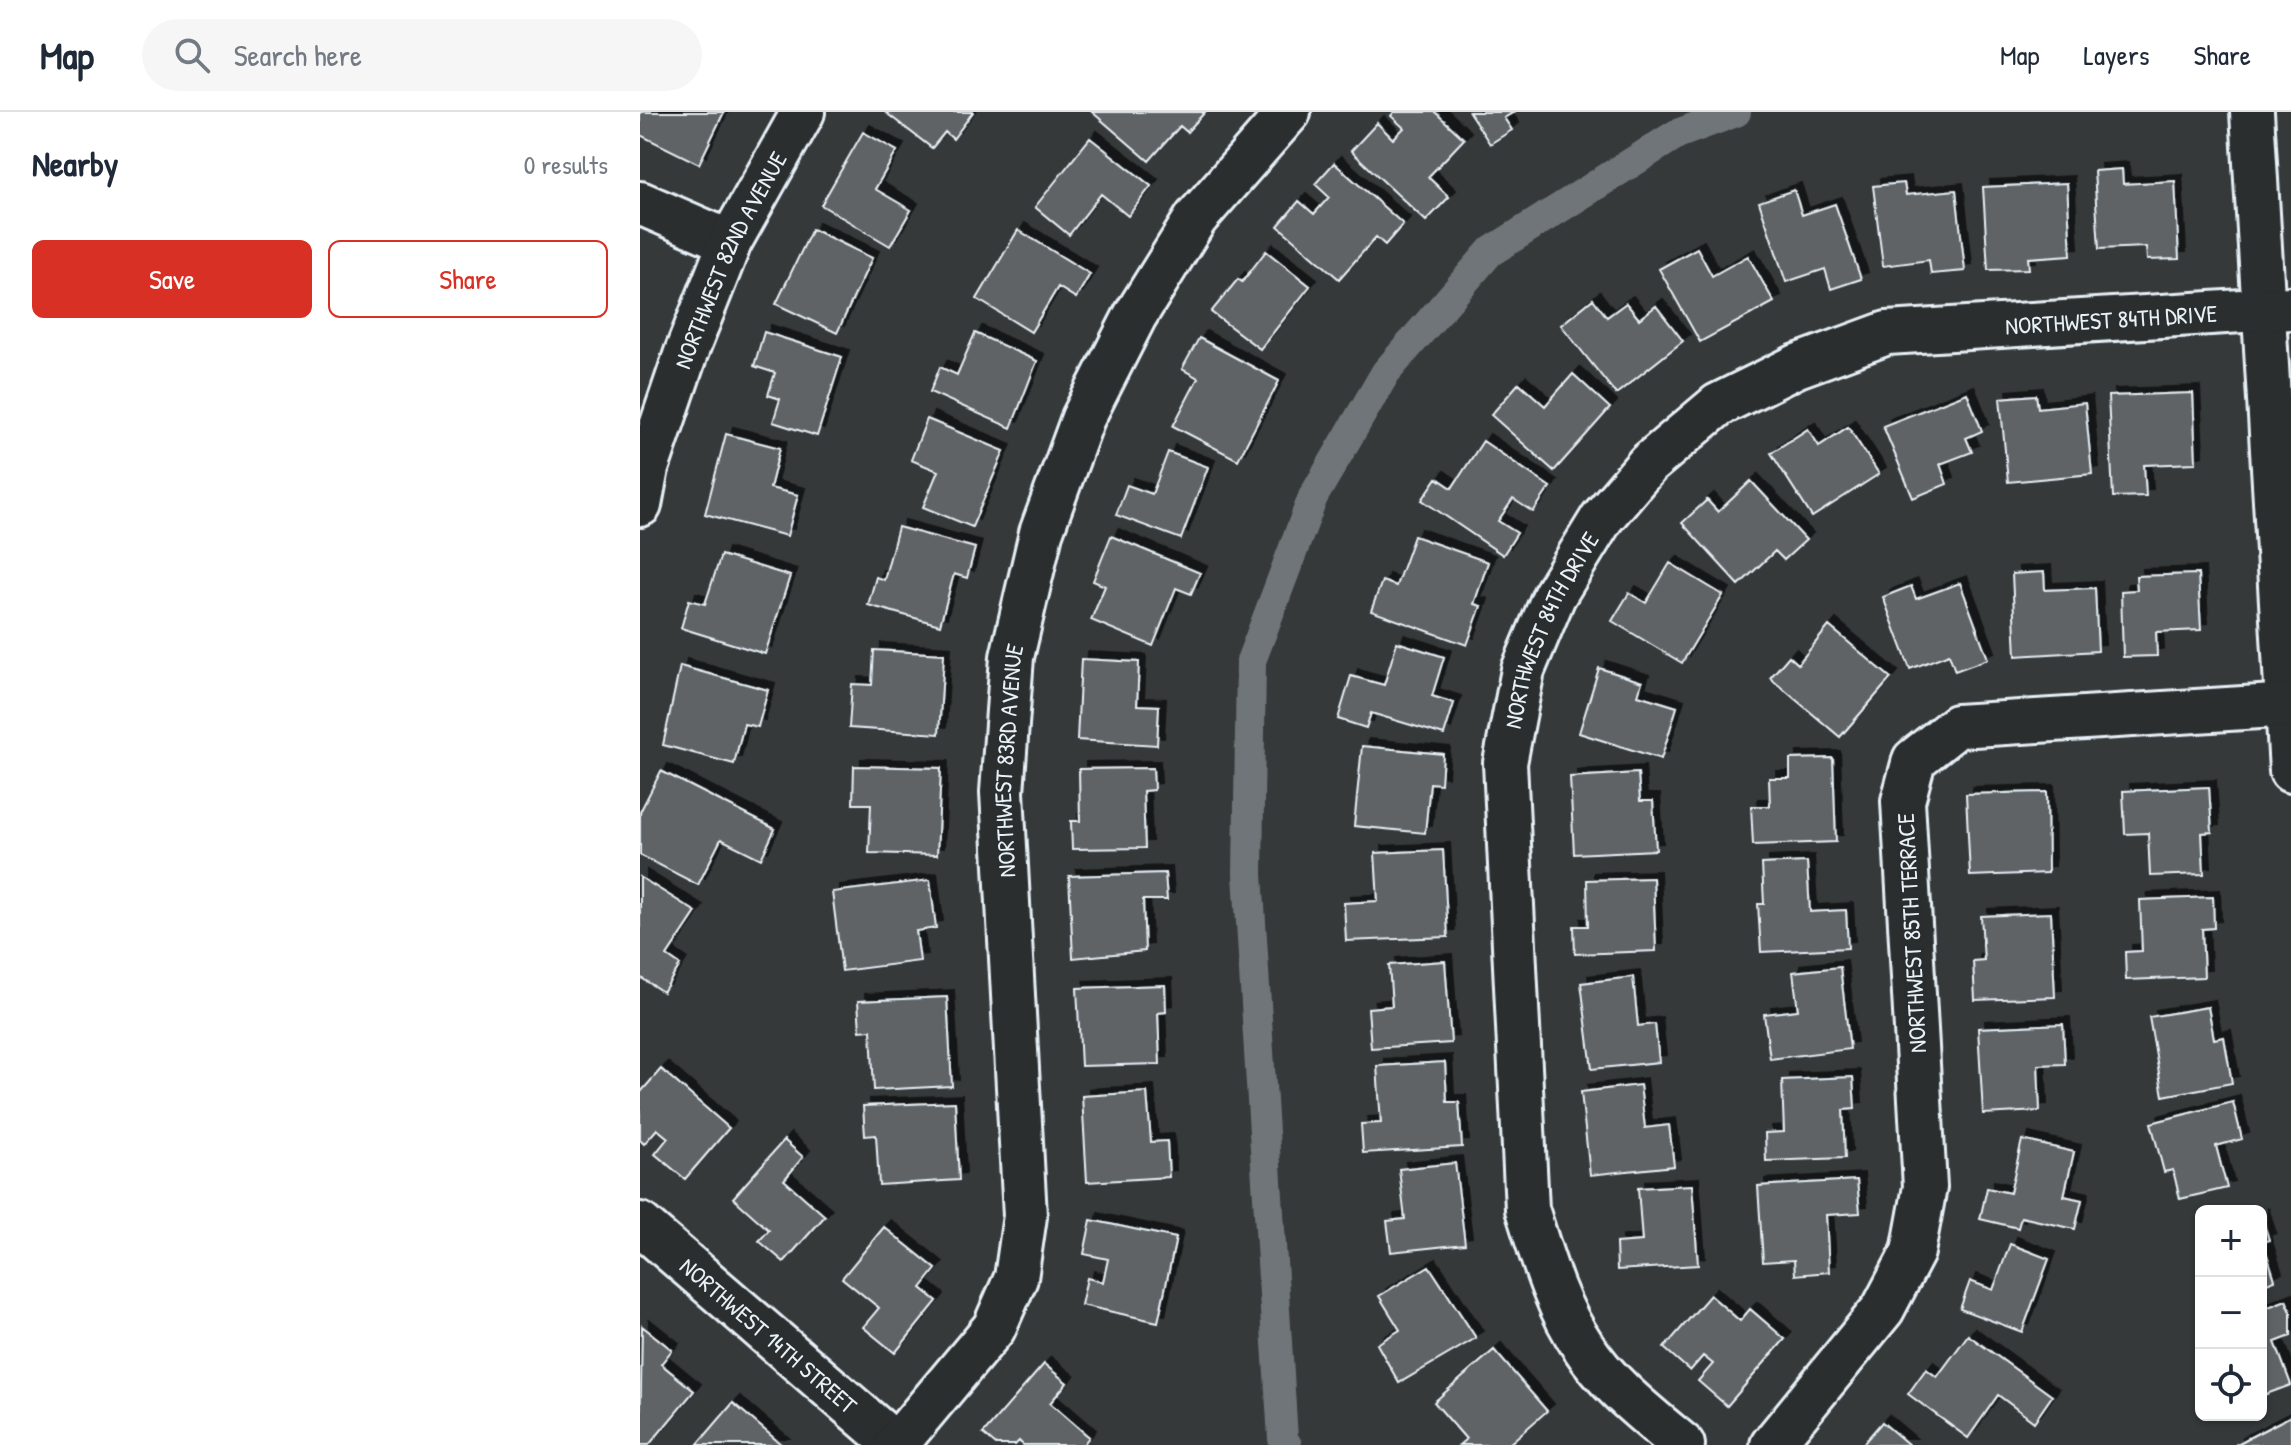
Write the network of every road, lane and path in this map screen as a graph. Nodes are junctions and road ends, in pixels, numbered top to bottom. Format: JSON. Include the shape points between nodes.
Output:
{"nodes":[{"id":1,"x":803,"y":112,"type":"edge"},
{"id":2,"x":1289,"y":112,"type":"edge"},
{"id":3,"x":2252,"y":112,"type":"edge"},
{"id":4,"x":640,"y":203,"type":"edge"},
{"id":5,"x":730,"y":242,"type":"junction"},
{"id":6,"x":2278,"y":309,"type":"edge"},
{"id":7,"x":640,"y":505,"type":"edge"},
{"id":8,"x":2289,"y":705,"type":"edge"},
{"id":9,"x":2291,"y":771,"type":"edge"},
{"id":10,"x":640,"y":1224,"type":"edge"},
{"id":11,"x":896,"y":1445,"type":"edge"},
{"id":12,"x":1683,"y":1445,"type":"edge"},
{"id":13,"x":1772,"y":1445,"type":"edge"}],
"edges":[{"from":1,"to":5,"type":"street","name":"NORTHWEST 82ND AVENUE"},
{"from":2,"to":11,"type":"street","name":"NORTHWEST 83RD AVENUE","via":[[1196,218],[1135,316],[1083,418],[1041,533],[1012,657],[1002,792],[1025,1216],[1016,1278],[994,1328]]},
{"from":3,"to":6,"type":"street"},
{"from":4,"to":5,"type":"street"},
{"from":5,"to":7,"type":"street","name":"NORTHWEST 82ND AVENUE","via":[[686,353],[647,468]]},
{"from":6,"to":8,"type":"street"},
{"from":6,"to":12,"type":"street","name":"NORTHWEST 84TH DRIVE","via":[[1887,333],[1797,366],[1718,405],[1648,464],[1602,518],[1554,596],[1523,670],[1505,763],[1527,1209],[1548,1279],[1583,1346],[1629,1400]]},
{"from":8,"to":9,"type":"street"},
{"from":8,"to":13,"type":"street","name":"NORTHWEST 85TH TERRACE","via":[[1957,726],[1914,760],[1903,801],[1925,1187],[1913,1252],[1883,1309]]},
{"from":10,"to":11,"type":"street","name":"NORTHWEST 14TH STREET"}]}
